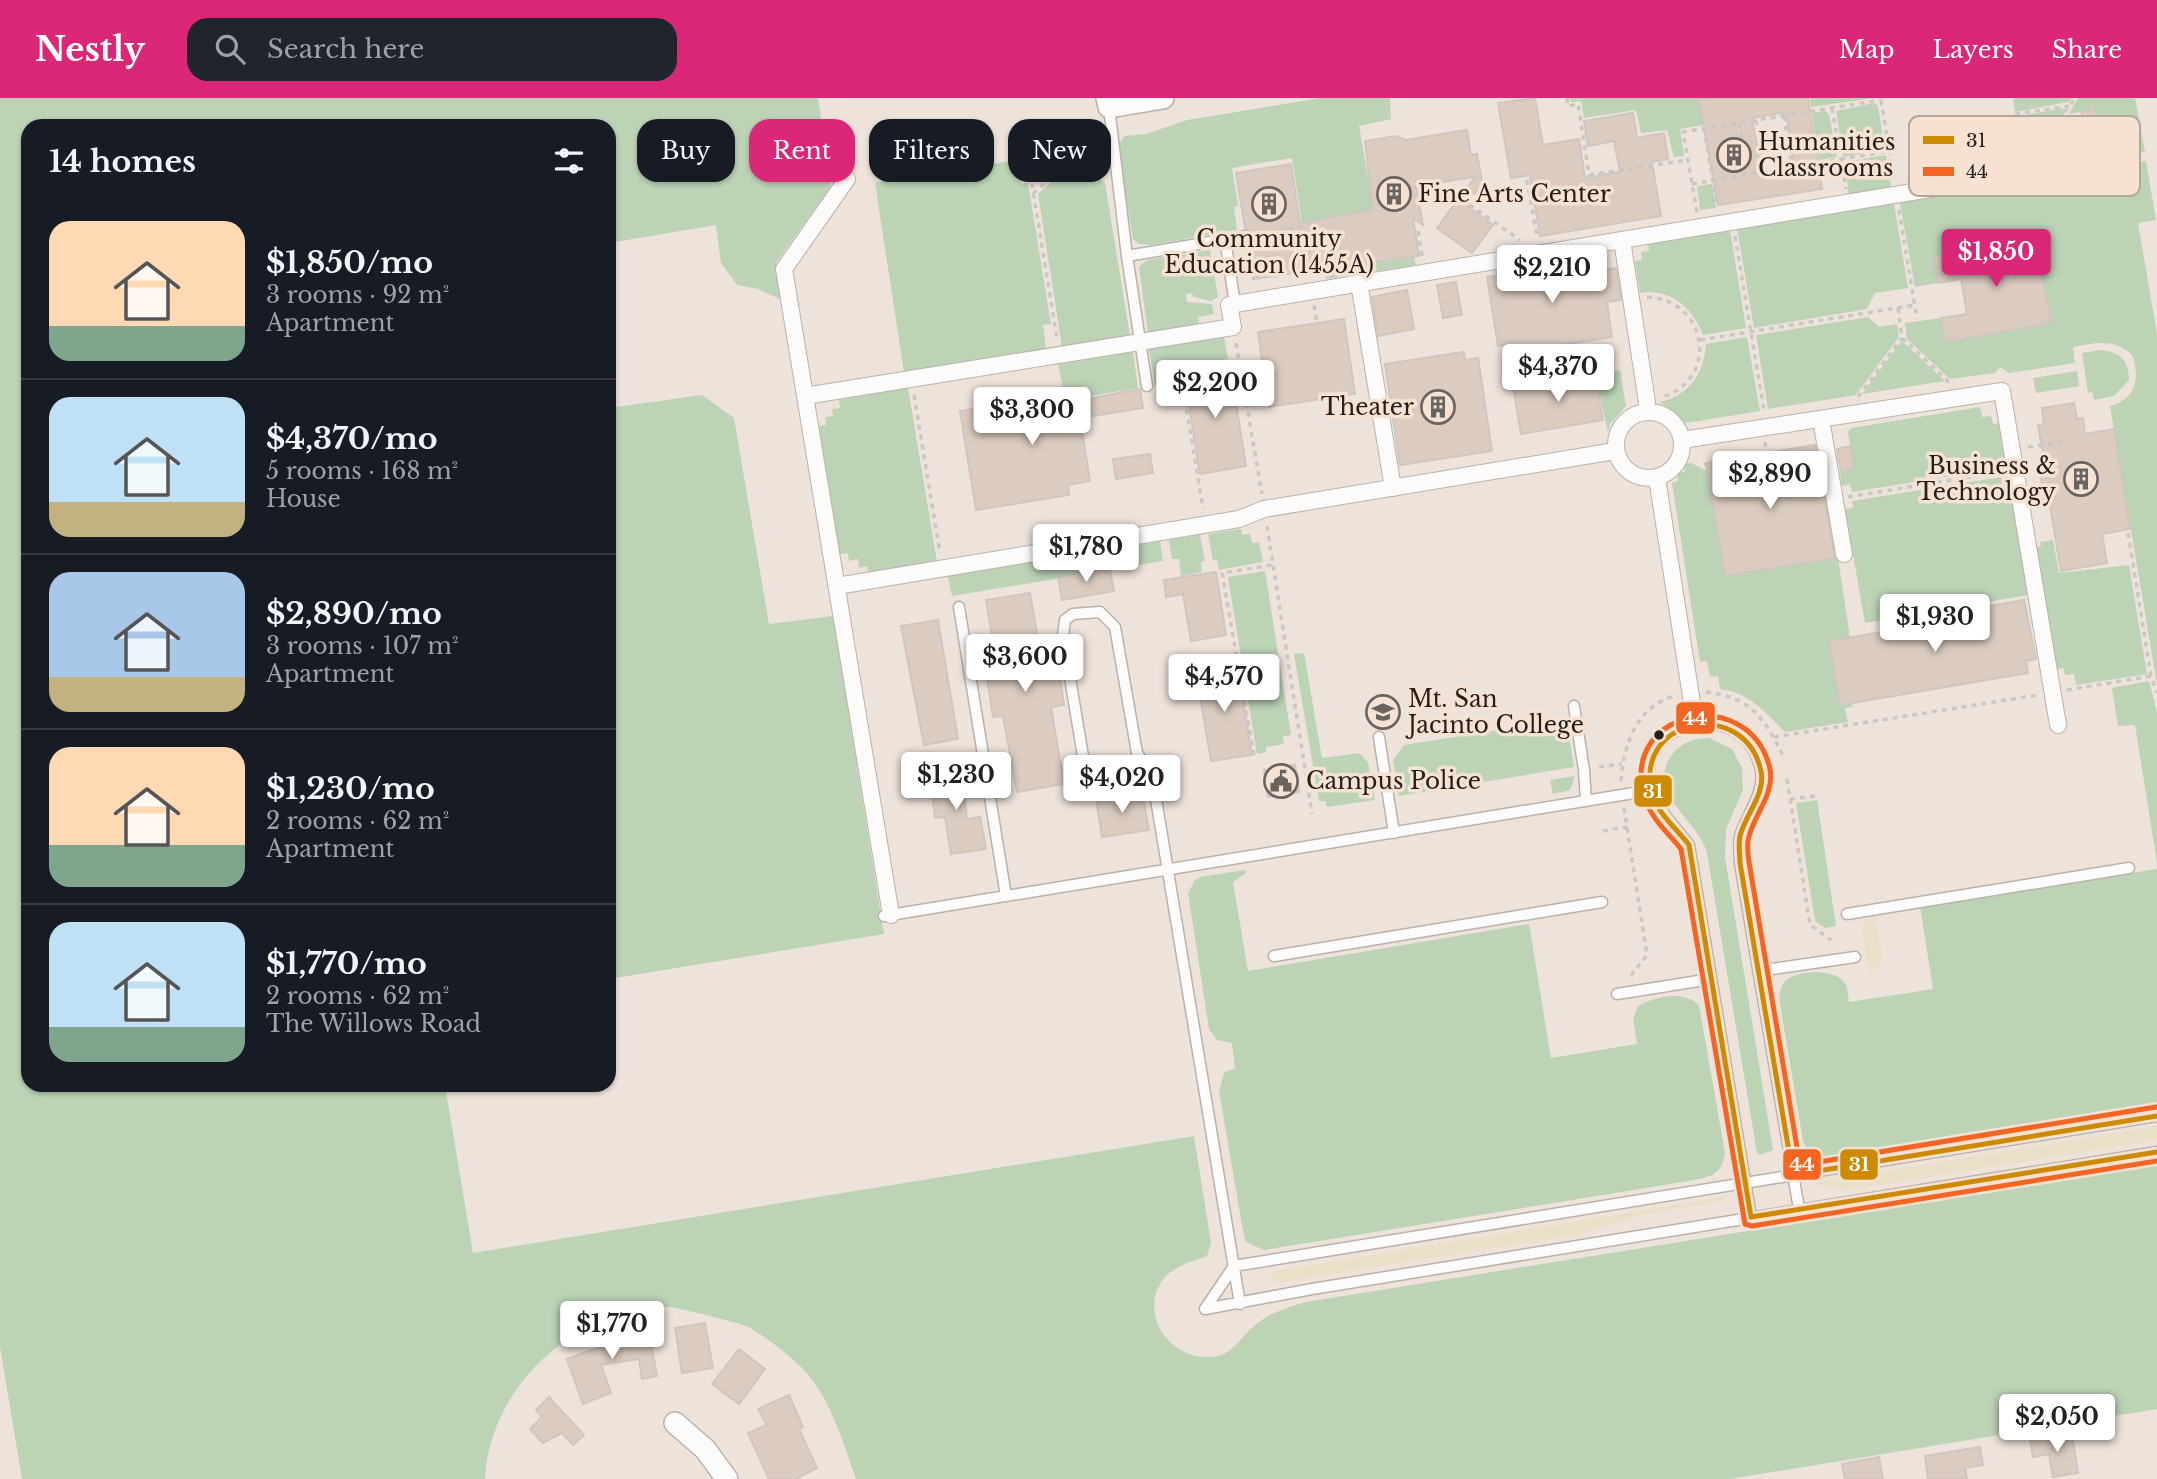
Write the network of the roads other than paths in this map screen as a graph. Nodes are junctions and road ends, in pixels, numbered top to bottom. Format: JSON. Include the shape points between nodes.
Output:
{"nodes":[{"id":1,"x":1163,"y":98,"type":"edge"},
{"id":2,"x":1108,"y":103,"type":"edge"},
{"id":3,"x":845,"y":182,"type":"edge"},
{"id":4,"x":1909,"y":193,"type":"edge"},
{"id":5,"x":1246,"y":236,"type":"road end"},
{"id":6,"x":1225,"y":239,"type":"junction"},
{"id":7,"x":1622,"y":240,"type":"junction"},
{"id":8,"x":1127,"y":256,"type":"junction"},
{"id":9,"x":1359,"y":283,"type":"junction"},
{"id":10,"x":1235,"y":304,"type":"junction"},
{"id":11,"x":1140,"y":342,"type":"junction"},
{"id":12,"x":1147,"y":386,"type":"dead end"},
{"id":13,"x":805,"y":396,"type":"junction"},
{"id":14,"x":1646,"y":407,"type":"junction"},
{"id":15,"x":1821,"y":419,"type":"junction"},
{"id":16,"x":1682,"y":440,"type":"junction"},
{"id":17,"x":1615,"y":451,"type":"junction"},
{"id":18,"x":1657,"y":478,"type":"junction"},
{"id":19,"x":1393,"y":488,"type":"junction"},
{"id":20,"x":1844,"y":554,"type":"dead end"},
{"id":21,"x":837,"y":586,"type":"junction"},
{"id":22,"x":959,"y":607,"type":"dead end"},
{"id":23,"x":1574,"y":706,"type":"dead end"},
{"id":24,"x":1695,"y":722,"type":"junction"},
{"id":25,"x":2058,"y":724,"type":"dead end"},
{"id":26,"x":1379,"y":737,"type":"dead end"},
{"id":27,"x":1148,"y":771,"type":"junction"},
{"id":28,"x":1652,"y":790,"type":"junction"},
{"id":29,"x":1586,"y":802,"type":"junction"},
{"id":30,"x":1394,"y":833,"type":"junction"},
{"id":31,"x":2129,"y":868,"type":"dead end"},
{"id":32,"x":1168,"y":870,"type":"junction"},
{"id":33,"x":1006,"y":896,"type":"junction"},
{"id":34,"x":1602,"y":902,"type":"dead end"},
{"id":35,"x":1847,"y":914,"type":"dead end"},
{"id":36,"x":888,"y":915,"type":"joint"},
{"id":37,"x":1274,"y":956,"type":"dead end"},
{"id":38,"x":1855,"y":957,"type":"dead end"},
{"id":39,"x":1758,"y":971,"type":"junction"},
{"id":40,"x":1711,"y":979,"type":"junction"},
{"id":41,"x":1617,"y":994,"type":"road end"},
{"id":42,"x":2157,"y":1116,"type":"edge"},
{"id":43,"x":2157,"y":1152,"type":"edge"},
{"id":44,"x":1793,"y":1175,"type":"junction"},
{"id":45,"x":1746,"y":1183,"type":"junction"},
{"id":46,"x":1798,"y":1209,"type":"junction"},
{"id":47,"x":1751,"y":1217,"type":"junction"},
{"id":48,"x":1234,"y":1266,"type":"junction"},
{"id":49,"x":1240,"y":1304,"type":"junction"},
{"id":50,"x":675,"y":1423,"type":"dead end"},
{"id":51,"x":727,"y":1479,"type":"edge"}],
"edges":[{"from":1,"to":2,"type":"street"},
{"from":2,"to":8,"type":"lane"},
{"from":3,"to":13,"type":"street","via":[[784,269]]},
{"from":4,"to":7,"type":"street"},
{"from":5,"to":6,"type":"lane"},
{"from":6,"to":8,"type":"lane"},
{"from":6,"to":10,"type":"lane"},
{"from":7,"to":9,"type":"street"},
{"from":7,"to":14,"type":"street"},
{"from":8,"to":11,"type":"lane"},
{"from":9,"to":10,"type":"street"},
{"from":9,"to":19,"type":"street"},
{"from":10,"to":11,"type":"street","via":[[1229,305],[1233,327]]},
{"from":11,"to":12,"type":"lane"},
{"from":11,"to":13,"type":"street"},
{"from":13,"to":21,"type":"street"},
{"from":14,"to":16,"type":"street","via":[[1665,416]]},
{"from":14,"to":17,"type":"street","via":[[1622,425]]},
{"from":15,"to":16,"type":"street"},
{"from":15,"to":20,"type":"street"},
{"from":15,"to":25,"type":"street","via":[[2003,391]]},
{"from":16,"to":18,"type":"street","via":[[1674,467]]},
{"from":17,"to":18,"type":"street","via":[[1635,476]]},
{"from":17,"to":19,"type":"street"},
{"from":18,"to":24,"type":"street"},
{"from":19,"to":21,"type":"street","via":[[1264,509],[1205,525]]},
{"from":21,"to":36,"type":"street"},
{"from":22,"to":33,"type":"lane"},
{"from":23,"to":29,"type":"lane"},
{"from":24,"to":28,"type":"lane","via":[[1661,743],[1651,766]]},
{"from":24,"to":39,"type":"lane","via":[[1717,724],[1733,732],[1752,750],[1762,773],[1740,838]]},
{"from":26,"to":30,"type":"lane"},
{"from":27,"to":27,"type":"lane","via":[[1137,753],[1115,627],[1100,612],[1073,614],[1065,620],[1063,636],[1087,780],[1100,788],[1129,782]]},
{"from":27,"to":32,"type":"lane","via":[[1153,775]]},
{"from":28,"to":29,"type":"lane"},
{"from":28,"to":40,"type":"lane","via":[[1689,845]]},
{"from":29,"to":30,"type":"lane"},
{"from":30,"to":32,"type":"lane"},
{"from":31,"to":35,"type":"lane"},
{"from":32,"to":33,"type":"lane"},
{"from":32,"to":48,"type":"lane"},
{"from":33,"to":36,"type":"lane"},
{"from":34,"to":37,"type":"lane"},
{"from":38,"to":39,"type":"lane"},
{"from":39,"to":44,"type":"lane"},
{"from":40,"to":41,"type":"lane"},
{"from":40,"to":45,"type":"lane"},
{"from":42,"to":44,"type":"lane"},
{"from":43,"to":46,"type":"lane"},
{"from":44,"to":45,"type":"lane"},
{"from":44,"to":46,"type":"lane"},
{"from":45,"to":47,"type":"lane"},
{"from":45,"to":48,"type":"lane"},
{"from":46,"to":47,"type":"lane"},
{"from":47,"to":49,"type":"lane"},
{"from":48,"to":49,"type":"lane"},
{"from":48,"to":49,"type":"lane","via":[[1205,1309]]},
{"from":50,"to":51,"type":"street","via":[[705,1449]]}]}
